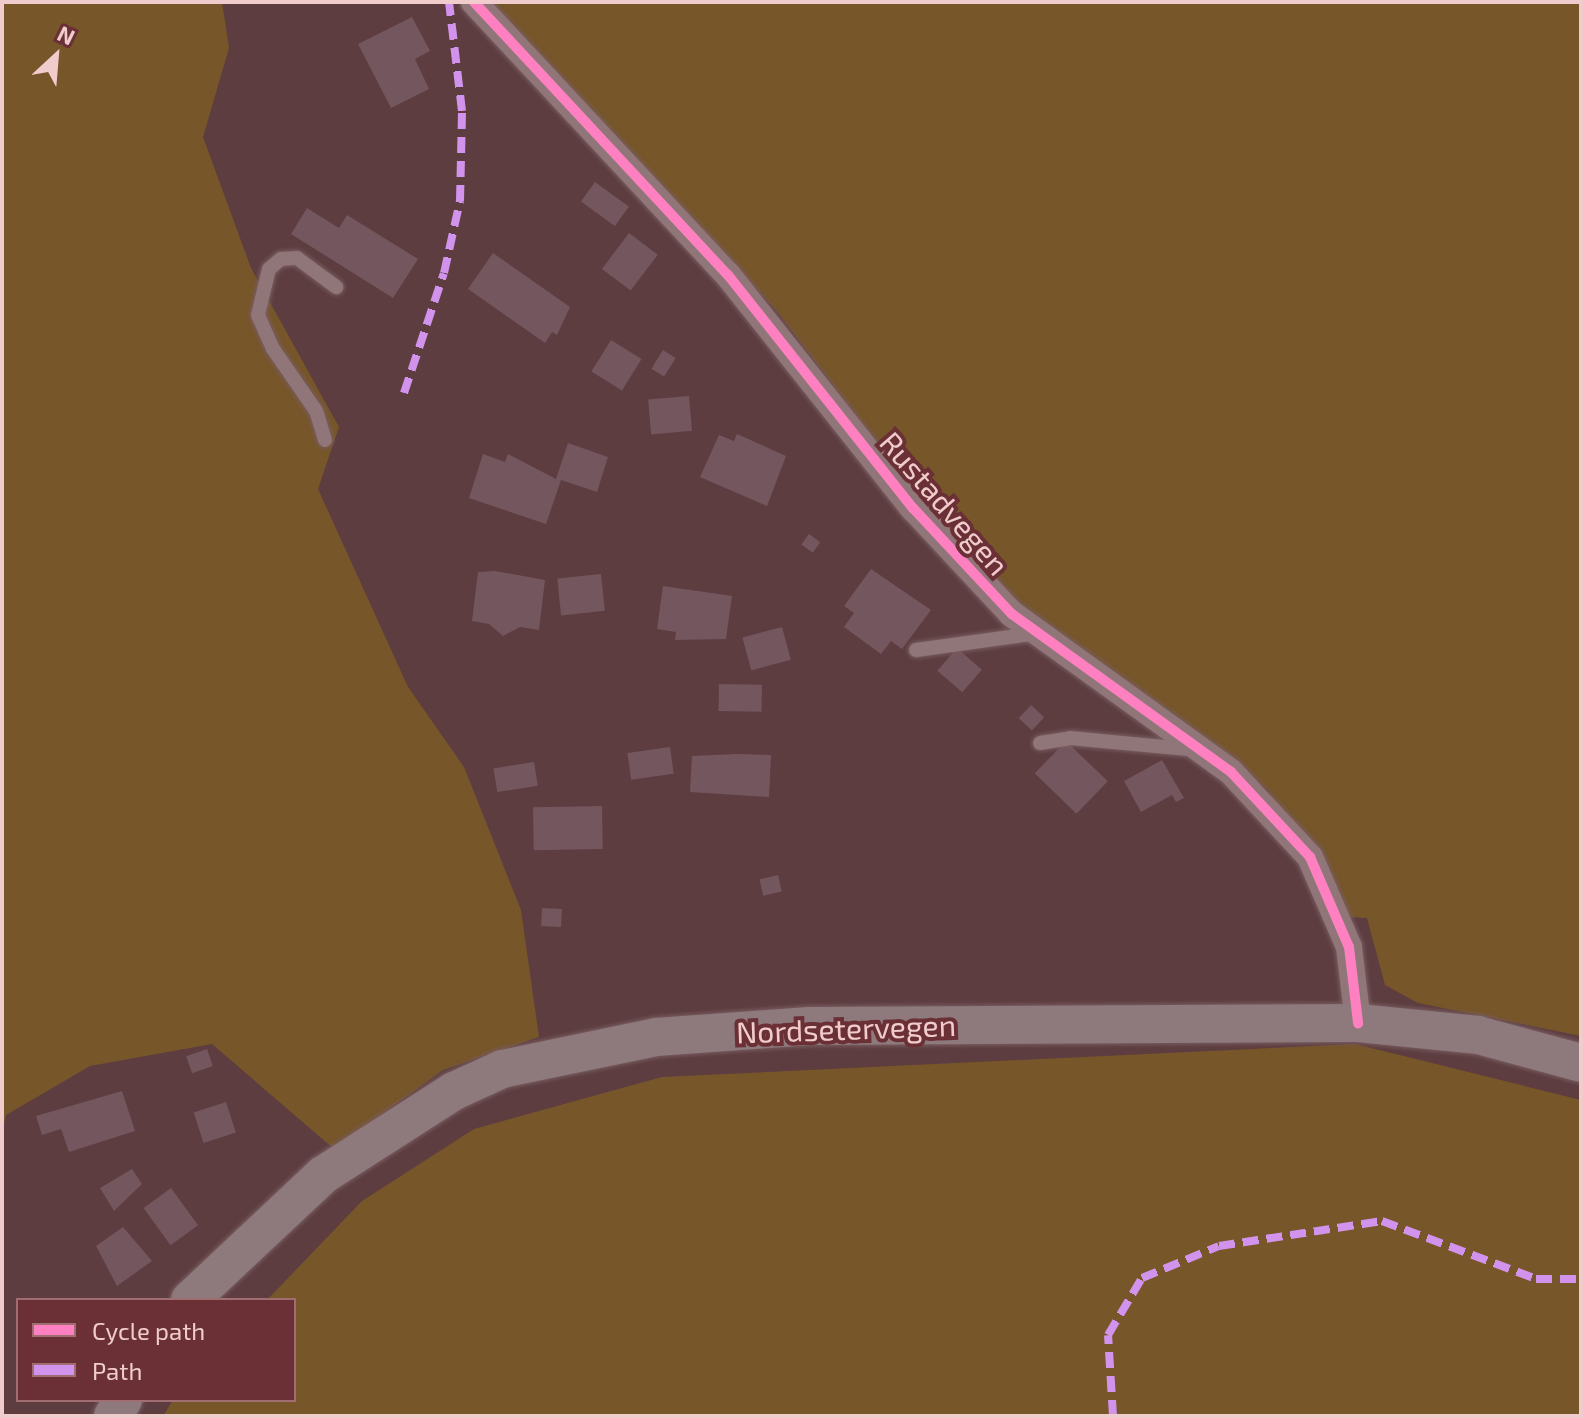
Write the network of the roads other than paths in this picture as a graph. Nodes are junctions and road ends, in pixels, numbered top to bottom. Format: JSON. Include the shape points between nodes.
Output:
{"nodes":[{"id":1,"x":474,"y":2,"type":"edge"},
{"id":2,"x":336,"y":287,"type":"dead end"},
{"id":3,"x":325,"y":440,"type":"dead end"},
{"id":4,"x":1038,"y":633,"type":"junction"},
{"id":5,"x":916,"y":650,"type":"dead end"},
{"id":6,"x":1040,"y":743,"type":"dead end"},
{"id":7,"x":1202,"y":750,"type":"junction"},
{"id":8,"x":1358,"y":1023,"type":"junction"},
{"id":9,"x":1581,"y":1063,"type":"edge"},
{"id":10,"x":192,"y":1298,"type":"edge"}],
"edges":[{"from":1,"to":4,"type":"street","name":"Rustadvegen","via":[[728,275],[913,508],[1012,614]]},
{"from":2,"to":3,"type":"lane","via":[[297,258],[281,259],[269,269],[258,315],[273,349],[316,411]]},
{"from":4,"to":5,"type":"lane"},
{"from":4,"to":7,"type":"street","name":"Rustadvegen"},
{"from":6,"to":7,"type":"lane","via":[[1070,738]]},
{"from":7,"to":8,"type":"street","name":"Rustadvegen","via":[[1231,772],[1310,857],[1349,947]]},
{"from":8,"to":9,"type":"main road","name":"Nordsetervegen","via":[[1478,1035]]},
{"from":8,"to":10,"type":"main road","name":"Nordsetervegen","via":[[810,1026],[656,1037],[502,1069],[454,1091],[323,1175]]}]}
